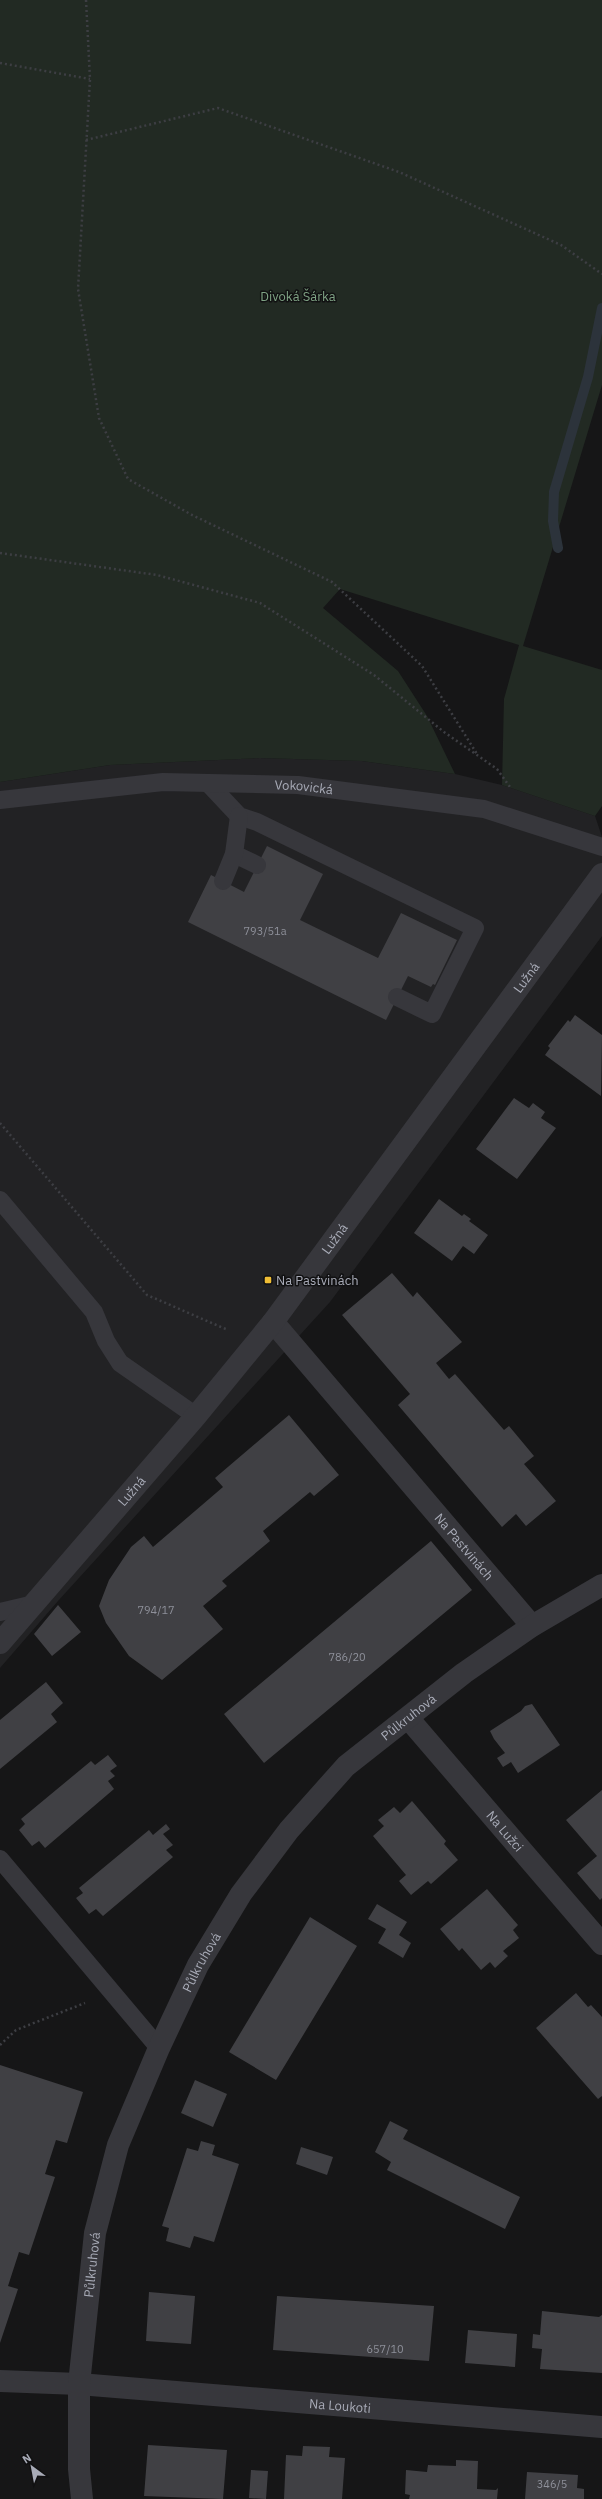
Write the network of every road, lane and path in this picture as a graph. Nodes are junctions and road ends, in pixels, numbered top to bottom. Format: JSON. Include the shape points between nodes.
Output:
{"nodes":[{"id":1,"x":86,"y":0,"type":"edge"},
{"id":2,"x":0,"y":63,"type":"edge"},
{"id":3,"x":90,"y":79,"type":"junction"},
{"id":4,"x":86,"y":140,"type":"junction"},
{"id":5,"x":602,"y":274,"type":"edge"},
{"id":6,"x":0,"y":553,"type":"edge"},
{"id":7,"x":477,"y":754,"type":"junction"},
{"id":8,"x":208,"y":783,"type":"junction"},
{"id":9,"x":511,"y":788,"type":"dead end"},
{"id":10,"x":0,"y":800,"type":"edge"},
{"id":11,"x":239,"y":816,"type":"junction"},
{"id":12,"x":602,"y":847,"type":"edge"},
{"id":13,"x":234,"y":854,"type":"junction"},
{"id":14,"x":257,"y":865,"type":"dead end"},
{"id":15,"x":602,"y":874,"type":"edge"},
{"id":16,"x":223,"y":881,"type":"dead end"},
{"id":17,"x":397,"y":997,"type":"dead end"},
{"id":18,"x":0,"y":1123,"type":"edge"},
{"id":19,"x":0,"y":1200,"type":"edge"},
{"id":20,"x":273,"y":1322,"type":"junction"},
{"id":21,"x":233,"y":1332,"type":"dead end"},
{"id":22,"x":196,"y":1416,"type":"junction"},
{"id":23,"x":602,"y":1585,"type":"edge"},
{"id":24,"x":34,"y":1604,"type":"junction"},
{"id":25,"x":0,"y":1612,"type":"edge"},
{"id":26,"x":532,"y":1626,"type":"junction"},
{"id":27,"x":0,"y":1643,"type":"edge"},
{"id":28,"x":408,"y":1718,"type":"junction"},
{"id":29,"x":0,"y":1859,"type":"edge"},
{"id":30,"x":602,"y":1944,"type":"edge"},
{"id":31,"x":112,"y":1992,"type":"junction"},
{"id":32,"x":0,"y":2045,"type":"edge"},
{"id":33,"x":159,"y":2048,"type":"junction"},
{"id":34,"x":0,"y":2381,"type":"edge"},
{"id":35,"x":79,"y":2384,"type":"junction"},
{"id":36,"x":602,"y":2427,"type":"edge"},
{"id":37,"x":82,"y":2499,"type":"edge"}],
"edges":[{"from":1,"to":3,"type":"path"},
{"from":2,"to":3,"type":"path"},
{"from":3,"to":4,"type":"path"},
{"from":4,"to":5,"type":"path","via":[[218,108],[399,172],[561,245]]},
{"from":4,"to":7,"type":"path","via":[[78,288],[99,418],[128,479],[192,515],[332,582],[422,666]]},
{"from":6,"to":7,"type":"path","via":[[156,575],[260,603],[374,675],[444,732]]},
{"from":7,"to":9,"type":"path","via":[[498,769]]},
{"from":8,"to":10,"type":"lane","name":"Vokovická","via":[[163,782]]},
{"from":8,"to":11,"type":"lane"},
{"from":8,"to":12,"type":"lane","name":"Vokovická","via":[[298,785],[484,809]]},
{"from":11,"to":13,"type":"lane"},
{"from":11,"to":17,"type":"lane","via":[[257,822],[474,928],[432,1014]]},
{"from":13,"to":14,"type":"lane"},
{"from":13,"to":16,"type":"lane"},
{"from":15,"to":20,"type":"street","name":"Lužná"},
{"from":18,"to":21,"type":"path","via":[[147,1295]]},
{"from":19,"to":22,"type":"lane","via":[[94,1312],[106,1340],[120,1363]]},
{"from":20,"to":22,"type":"street","name":"Lužná"},
{"from":20,"to":26,"type":"street","name":"Na Pastvinách"},
{"from":22,"to":24,"type":"street","name":"Lužná"},
{"from":23,"to":26,"type":"street","name":"Půlkruhová"},
{"from":24,"to":25,"type":"lane"},
{"from":24,"to":27,"type":"street","name":"Lužná"},
{"from":26,"to":28,"type":"street","name":"Půlkruhová","via":[[464,1673]]},
{"from":28,"to":30,"type":"street","name":"Na Lužci"},
{"from":28,"to":33,"type":"street","name":"Půlkruhová","via":[[346,1766],[289,1830],[241,1894],[198,1965]]},
{"from":29,"to":31,"type":"lane"},
{"from":31,"to":32,"type":"path","via":[[16,2030]]},
{"from":31,"to":33,"type":"lane"},
{"from":33,"to":35,"type":"street","name":"Půlkruhová","via":[[118,2145],[95,2234]]},
{"from":34,"to":35,"type":"street","name":"Na Loukoti"},
{"from":35,"to":36,"type":"street","name":"Na Loukoti"},
{"from":35,"to":37,"type":"street","name":"Půlkruhová","via":[[79,2469]]}]}
